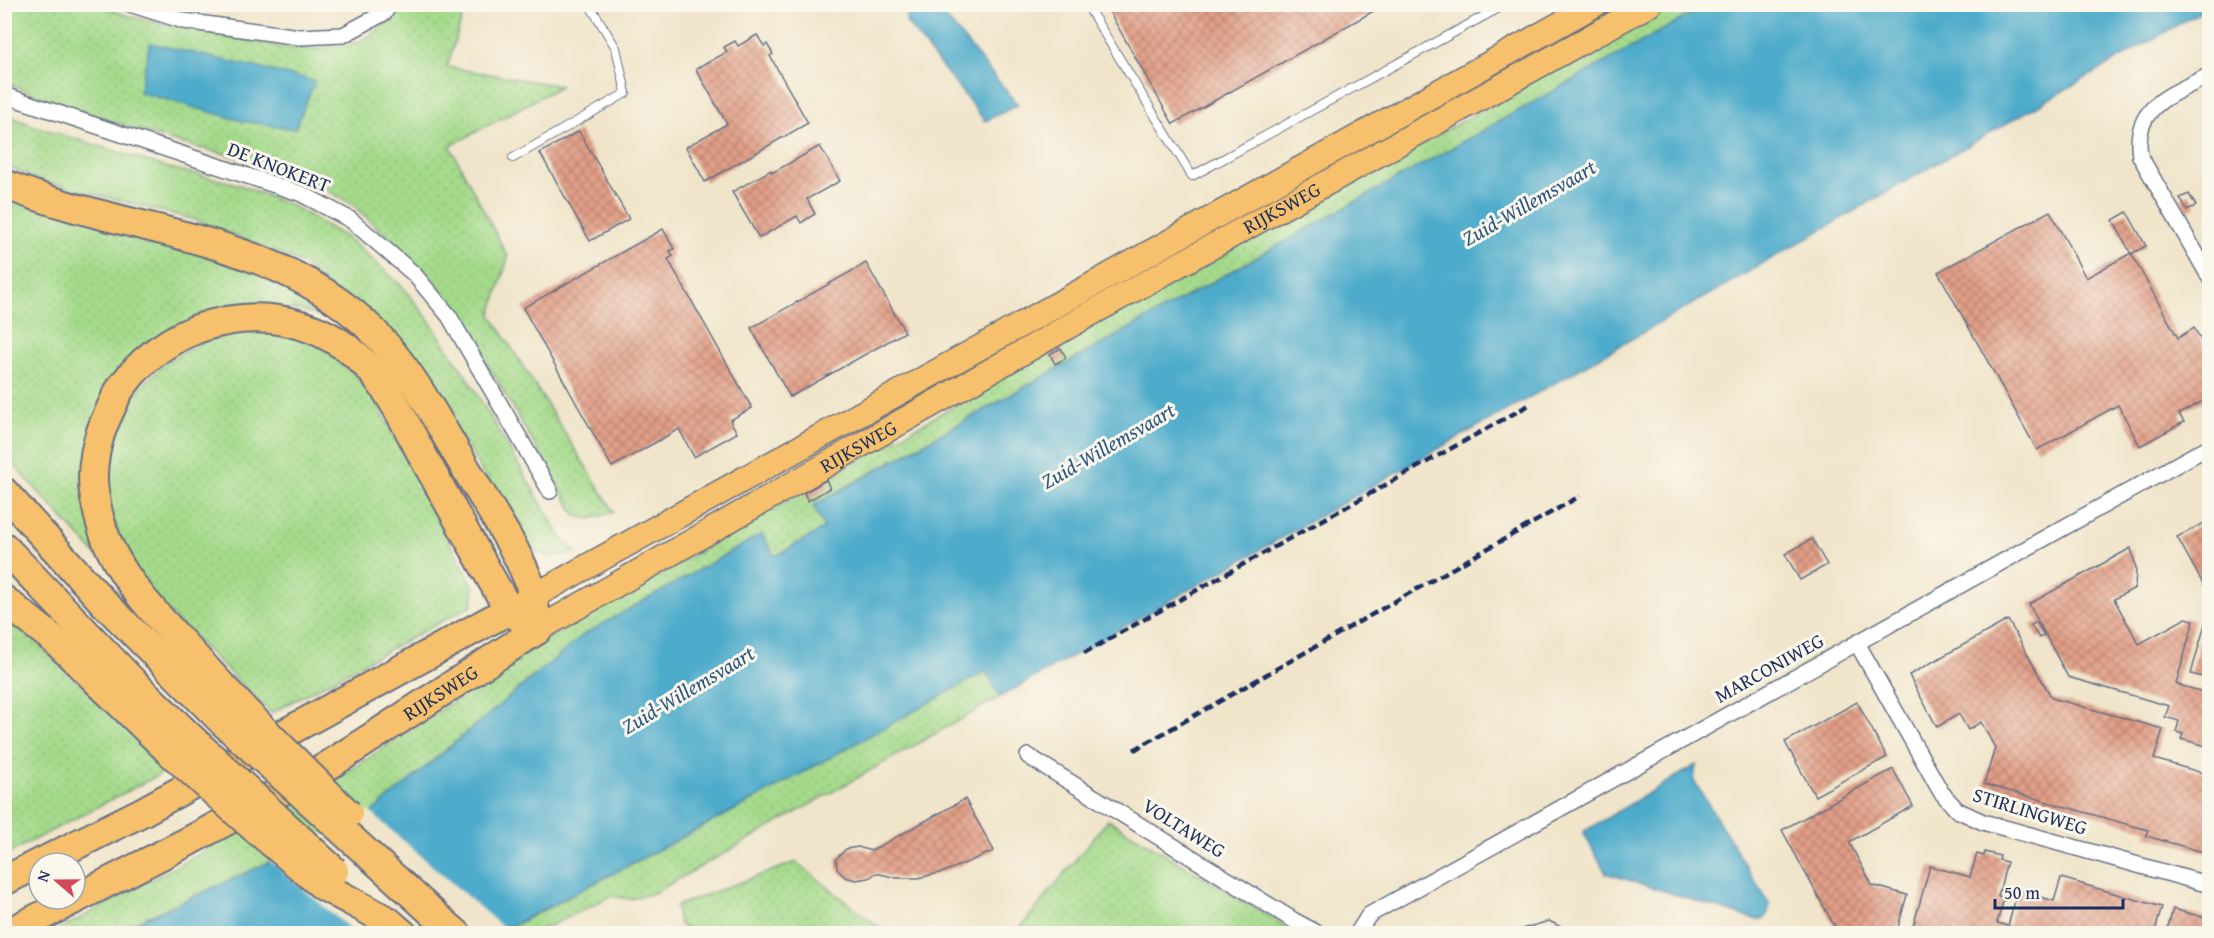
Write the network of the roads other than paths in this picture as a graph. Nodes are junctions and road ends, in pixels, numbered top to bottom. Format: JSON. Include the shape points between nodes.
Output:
{"nodes":[{"id":1,"x":390,"y":4,"type":"edge"},
{"id":2,"x":589,"y":4,"type":"edge"},
{"id":3,"x":1092,"y":4,"type":"edge"},
{"id":4,"x":1506,"y":4,"type":"edge"},
{"id":5,"x":1596,"y":4,"type":"edge"},
{"id":6,"x":1650,"y":4,"type":"edge"},
{"id":7,"x":138,"y":6,"type":"edge"},
{"id":8,"x":2210,"y":75,"type":"edge"},
{"id":9,"x":4,"y":95,"type":"edge"},
{"id":10,"x":513,"y":158,"type":"dead end"},
{"id":11,"x":4,"y":184,"type":"edge"},
{"id":12,"x":2210,"y":278,"type":"edge"},
{"id":13,"x":2210,"y":446,"type":"edge"},
{"id":14,"x":550,"y":491,"type":"dead end"},
{"id":15,"x":4,"y":492,"type":"edge"},
{"id":16,"x":4,"y":547,"type":"edge"},
{"id":17,"x":4,"y":600,"type":"edge"},
{"id":18,"x":521,"y":603,"type":"junction"},
{"id":19,"x":537,"y":630,"type":"junction"},
{"id":20,"x":1857,"y":643,"type":"junction"},
{"id":21,"x":235,"y":717,"type":"junction"},
{"id":22,"x":179,"y":744,"type":"junction"},
{"id":23,"x":1028,"y":756,"type":"dead end"},
{"id":24,"x":63,"y":851,"type":"edge"},
{"id":25,"x":27,"y":869,"type":"edge"},
{"id":26,"x":4,"y":880,"type":"edge"},
{"id":27,"x":2210,"y":885,"type":"edge"},
{"id":28,"x":87,"y":893,"type":"edge"},
{"id":29,"x":51,"y":911,"type":"edge"},
{"id":30,"x":396,"y":927,"type":"edge"},
{"id":31,"x":6,"y":933,"type":"edge"},
{"id":32,"x":457,"y":933,"type":"edge"},
{"id":33,"x":1319,"y":933,"type":"edge"},
{"id":34,"x":1357,"y":933,"type":"edge"}],
"edges":[{"from":1,"to":7,"type":"street","via":[[384,13],[343,34],[299,37],[184,21]]},
{"from":2,"to":10,"type":"lane","via":[[616,48],[626,93]]},
{"from":3,"to":4,"type":"lane","via":[[1091,12],[1192,176]]},
{"from":5,"to":18,"type":"main road","name":"RIJKSWEG"},
{"from":6,"to":19,"type":"main road","name":"RIJKSWEG","via":[[1090,314]]},
{"from":8,"to":12,"type":"street","via":[[2155,105],[2143,122],[2138,142],[2140,156]]},
{"from":9,"to":14,"type":"street","name":"DE KNOKERT","via":[[302,194],[351,220],[414,274],[449,316]]},
{"from":11,"to":18,"type":"highway","via":[[249,256],[324,292],[352,313],[383,342],[420,390],[527,577]]},
{"from":13,"to":20,"type":"street","name":"MARCONIWEG"},
{"from":15,"to":21,"type":"highway","via":[[104,603]]},
{"from":16,"to":22,"type":"highway","via":[[133,682]]},
{"from":17,"to":22,"type":"highway"},
{"from":18,"to":19,"type":"highway"},
{"from":18,"to":21,"type":"highway","via":[[395,407],[363,362],[348,348],[307,327],[248,317],[214,323],[183,335],[149,357],[122,386],[100,429],[93,468],[95,497],[111,550],[135,591]]},
{"from":18,"to":24,"type":"highway","name":"RIJKSWEG","via":[[142,812]]},
{"from":19,"to":28,"type":"highway","name":"RIJKSWEG","via":[[326,767]]},
{"from":20,"to":27,"type":"street","name":"STIRLINGWEG","via":[[1941,792],[1957,810],[1983,822]]},
{"from":20,"to":34,"type":"street","name":"MARCONIWEG","via":[[1369,915]]},
{"from":21,"to":32,"type":"highway","bridge":true,"via":[[349,814],[435,915]]},
{"from":22,"to":30,"type":"highway","bridge":true},
{"from":23,"to":33,"type":"street","name":"VOLTAWEG"},
{"from":25,"to":26,"type":"highway","name":"RIJKSWEG"},
{"from":29,"to":31,"type":"highway","name":"RIJKSWEG"}]}
